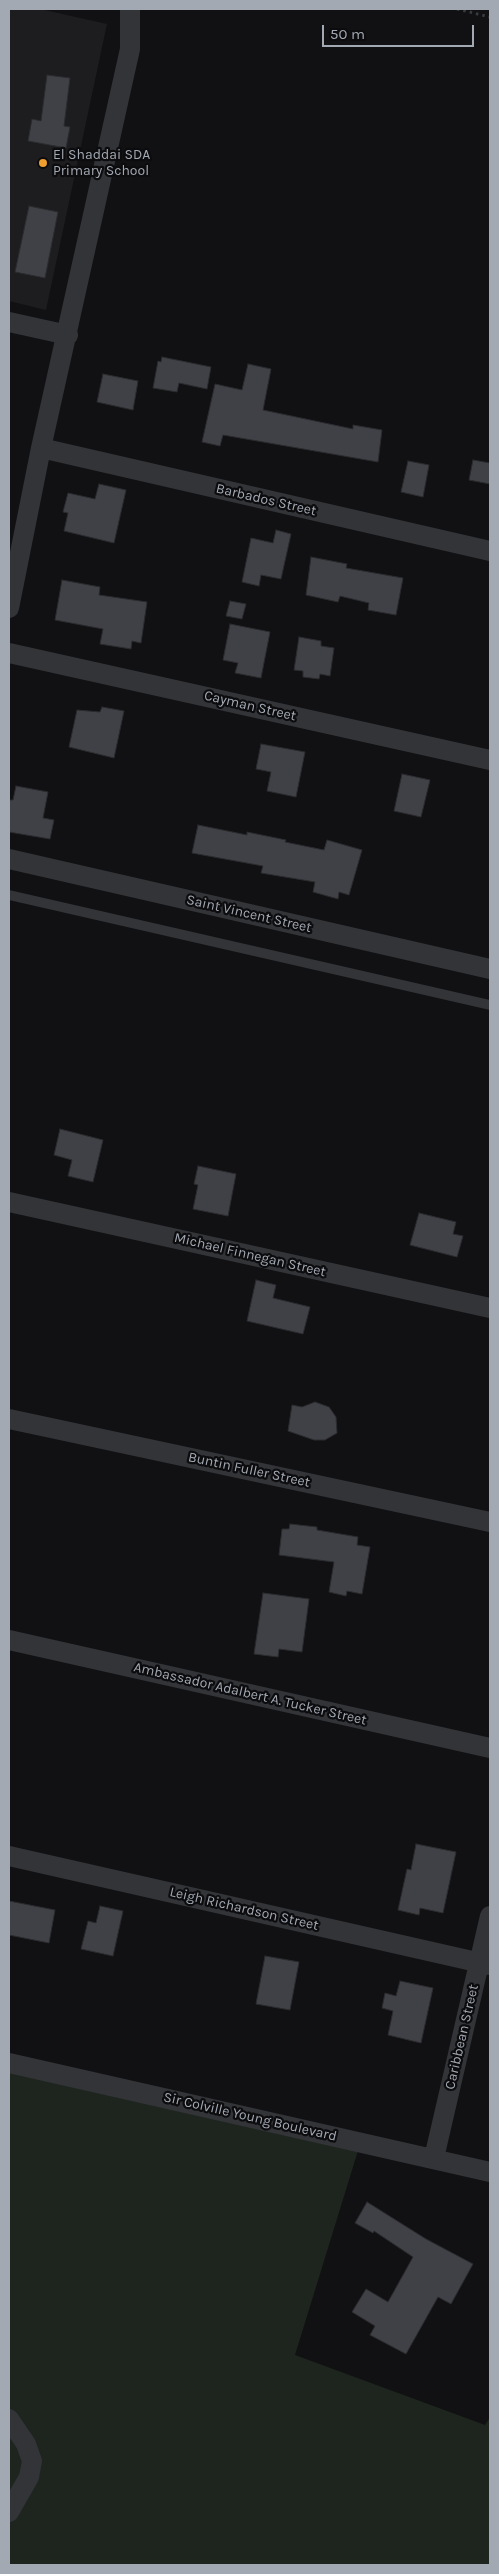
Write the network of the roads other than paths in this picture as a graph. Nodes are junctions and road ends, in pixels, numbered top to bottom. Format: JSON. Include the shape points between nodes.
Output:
{"nodes":[{"id":1,"x":130,"y":9,"type":"edge"},
{"id":2,"x":9,"y":322,"type":"edge"},
{"id":3,"x":68,"y":336,"type":"junction"},
{"id":4,"x":41,"y":448,"type":"junction"},
{"id":5,"x":17,"y":529,"type":"edge"},
{"id":6,"x":490,"y":551,"type":"edge"},
{"id":7,"x":9,"y":608,"type":"edge"},
{"id":8,"x":9,"y":653,"type":"edge"},
{"id":9,"x":490,"y":760,"type":"edge"},
{"id":10,"x":9,"y":859,"type":"edge"},
{"id":11,"x":9,"y":895,"type":"edge"},
{"id":12,"x":490,"y":969,"type":"edge"},
{"id":13,"x":490,"y":1005,"type":"edge"},
{"id":14,"x":9,"y":1202,"type":"edge"},
{"id":15,"x":490,"y":1308,"type":"edge"},
{"id":16,"x":9,"y":1419,"type":"edge"},
{"id":17,"x":490,"y":1522,"type":"edge"},
{"id":18,"x":9,"y":1640,"type":"edge"},
{"id":19,"x":490,"y":1748,"type":"edge"},
{"id":20,"x":9,"y":1856,"type":"edge"},
{"id":21,"x":490,"y":1916,"type":"edge"},
{"id":22,"x":485,"y":1964,"type":"edge"},
{"id":23,"x":9,"y":2063,"type":"edge"},
{"id":24,"x":434,"y":2158,"type":"junction"},
{"id":25,"x":490,"y":2172,"type":"edge"},
{"id":26,"x":9,"y":2419,"type":"edge"},
{"id":27,"x":9,"y":2512,"type":"edge"}],
"edges":[{"from":1,"to":3,"type":"street","via":[[130,49]]},
{"from":2,"to":3,"type":"street"},
{"from":3,"to":4,"type":"street"},
{"from":4,"to":5,"type":"street"},
{"from":4,"to":6,"type":"street","name":"Barbados Street"},
{"from":5,"to":7,"type":"street"},
{"from":8,"to":9,"type":"street","name":"Cayman Street"},
{"from":10,"to":12,"type":"street","name":"Saint Vincent Street"},
{"from":11,"to":13,"type":"lane"},
{"from":14,"to":15,"type":"street","name":"Michael Finnegan Street"},
{"from":16,"to":17,"type":"street","name":"Buntin Fuller Street"},
{"from":18,"to":19,"type":"street","name":"Ambassador Adalbert A. Tucker Street"},
{"from":20,"to":22,"type":"street","name":"Leigh Richardson Street"},
{"from":21,"to":22,"type":"street","name":"Caribbean Street"},
{"from":22,"to":24,"type":"street","name":"Caribbean Street"},
{"from":23,"to":24,"type":"street","name":"Sir Colville Young Boulevard"},
{"from":24,"to":25,"type":"street","name":"Sir Colville Young Boulevard"},
{"from":26,"to":27,"type":"street","via":[[26,2444],[32,2461],[29,2477]]}]}
